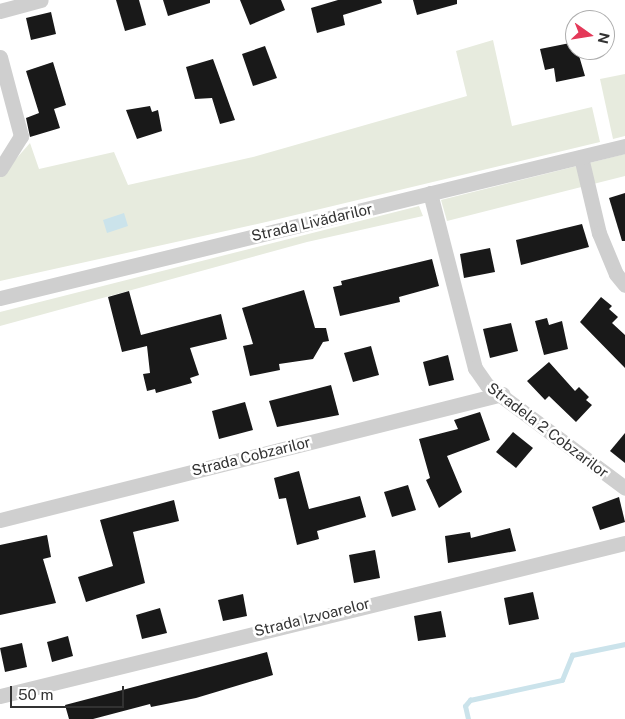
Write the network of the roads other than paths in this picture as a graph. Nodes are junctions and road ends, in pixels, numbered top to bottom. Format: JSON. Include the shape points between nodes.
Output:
{"nodes":[{"id":1,"x":41,"y":0,"type":"edge"},
{"id":2,"x":0,"y":11,"type":"edge"},
{"id":3,"x":0,"y":57,"type":"edge"},
{"id":4,"x":625,"y":146,"type":"edge"},
{"id":5,"x":581,"y":156,"type":"junction"},
{"id":6,"x":0,"y":169,"type":"edge"},
{"id":7,"x":430,"y":193,"type":"junction"},
{"id":8,"x":625,"y":285,"type":"edge"},
{"id":9,"x":0,"y":298,"type":"edge"},
{"id":10,"x":502,"y":394,"type":"junction"},
{"id":11,"x":625,"y":488,"type":"edge"},
{"id":12,"x":0,"y":520,"type":"edge"},
{"id":13,"x":625,"y":542,"type":"edge"},
{"id":14,"x":0,"y":696,"type":"edge"}],
"edges":[{"from":1,"to":2,"type":"street"},
{"from":3,"to":6,"type":"street","via":[[21,136]]},
{"from":4,"to":5,"type":"street","name":"Strada Livădarilor"},
{"from":5,"to":7,"type":"street","name":"Strada Livădarilor"},
{"from":5,"to":8,"type":"street","via":[[599,232],[616,274]]},
{"from":7,"to":9,"type":"street","name":"Strada Livădarilor"},
{"from":7,"to":10,"type":"street","name":"Stradela 2 Cobzarilor","via":[[475,368],[487,385]]},
{"from":10,"to":11,"type":"street","name":"Stradela 2 Cobzarilor"},
{"from":10,"to":12,"type":"street","name":"Strada Cobzarilor"},
{"from":13,"to":14,"type":"street","name":"Strada Izvoarelor"}]}
